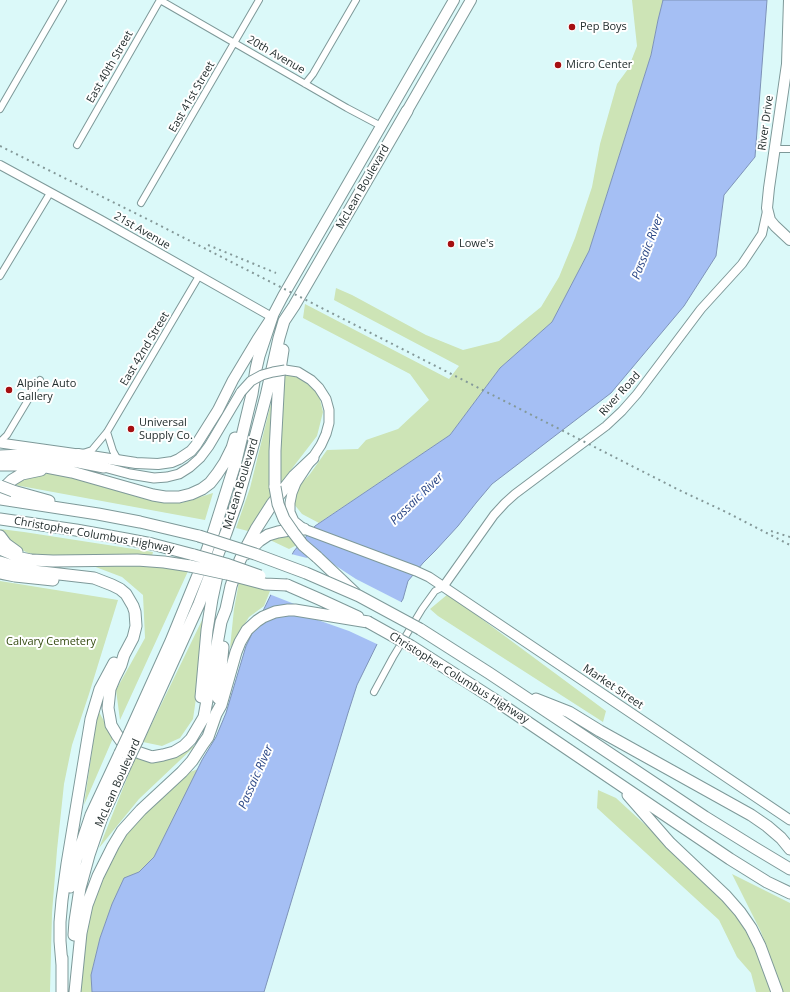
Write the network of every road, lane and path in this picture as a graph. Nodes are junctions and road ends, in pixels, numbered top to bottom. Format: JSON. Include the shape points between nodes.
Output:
{"nodes":[{"id":1,"x":63,"y":0,"type":"edge"},
{"id":2,"x":160,"y":0,"type":"edge"},
{"id":3,"x":259,"y":0,"type":"edge"},
{"id":4,"x":356,"y":0,"type":"edge"},
{"id":5,"x":454,"y":0,"type":"edge"},
{"id":6,"x":471,"y":0,"type":"edge"},
{"id":7,"x":789,"y":0,"type":"edge"},
{"id":8,"x":235,"y":43,"type":"junction"},
{"id":9,"x":788,"y":64,"type":"edge"},
{"id":10,"x":306,"y":84,"type":"junction"},
{"id":11,"x":0,"y":109,"type":"edge"},
{"id":12,"x":407,"y":111,"type":"joint"},
{"id":13,"x":381,"y":126,"type":"junction"},
{"id":14,"x":77,"y":145,"type":"dead end"},
{"id":15,"x":775,"y":149,"type":"junction"},
{"id":16,"x":790,"y":149,"type":"edge"},
{"id":17,"x":0,"y":165,"type":"edge"},
{"id":18,"x":50,"y":192,"type":"junction"},
{"id":19,"x":142,"y":203,"type":"dead end"},
{"id":20,"x":767,"y":208,"type":"junction"},
{"id":21,"x":790,"y":240,"type":"edge"},
{"id":22,"x":0,"y":276,"type":"edge"},
{"id":23,"x":199,"y":276,"type":"junction"},
{"id":24,"x":294,"y":306,"type":"junction"},
{"id":25,"x":272,"y":317,"type":"junction"},
{"id":26,"x":256,"y":368,"type":"junction"},
{"id":27,"x":40,"y":380,"type":"dead end"},
{"id":28,"x":108,"y":432,"type":"junction"},
{"id":29,"x":0,"y":443,"type":"edge"},
{"id":30,"x":78,"y":454,"type":"junction"},
{"id":31,"x":0,"y":456,"type":"edge"},
{"id":32,"x":313,"y":458,"type":"junction"},
{"id":33,"x":118,"y":460,"type":"junction"},
{"id":34,"x":0,"y":465,"type":"edge"},
{"id":35,"x":104,"y":467,"type":"junction"},
{"id":36,"x":60,"y":469,"type":"junction"},
{"id":37,"x":0,"y":486,"type":"edge"},
{"id":38,"x":2,"y":498,"type":"edge"},
{"id":39,"x":98,"y":514,"type":"junction"},
{"id":40,"x":2,"y":519,"type":"edge"},
{"id":41,"x":304,"y":529,"type":"junction"},
{"id":42,"x":226,"y":533,"type":"junction"},
{"id":43,"x":0,"y":536,"type":"edge"},
{"id":44,"x":0,"y":549,"type":"edge"},
{"id":45,"x":38,"y":560,"type":"junction"},
{"id":46,"x":240,"y":560,"type":"junction"},
{"id":47,"x":0,"y":562,"type":"edge"},
{"id":48,"x":0,"y":573,"type":"edge"},
{"id":49,"x":112,"y":585,"type":"junction"},
{"id":50,"x":287,"y":585,"type":"junction"},
{"id":51,"x":443,"y":587,"type":"junction"},
{"id":52,"x":359,"y":596,"type":"junction"},
{"id":53,"x":226,"y":609,"type":"junction"},
{"id":54,"x":368,"y":622,"type":"junction"},
{"id":55,"x":124,"y":656,"type":"junction"},
{"id":56,"x":515,"y":690,"type":"junction"},
{"id":57,"x":374,"y":692,"type":"dead end"},
{"id":58,"x":216,"y":714,"type":"junction"},
{"id":59,"x":199,"y":725,"type":"junction"},
{"id":60,"x":133,"y":738,"type":"junction"},
{"id":61,"x":124,"y":757,"type":"junction"},
{"id":62,"x":617,"y":782,"type":"junction"},
{"id":63,"x":790,"y":820,"type":"edge"},
{"id":64,"x":790,"y":849,"type":"edge"},
{"id":65,"x":790,"y":869,"type":"edge"},
{"id":66,"x":790,"y":893,"type":"edge"},
{"id":67,"x":62,"y":965,"type":"junction"},
{"id":68,"x":62,"y":992,"type":"edge"},
{"id":69,"x":75,"y":992,"type":"edge"},
{"id":70,"x":777,"y":992,"type":"edge"}],
"edges":[{"from":1,"to":11,"type":"street"},
{"from":2,"to":8,"type":"street","name":"20th Avenue"},
{"from":2,"to":14,"type":"street","name":"East 40th Street"},
{"from":3,"to":8,"type":"street","name":"East 41st Street"},
{"from":4,"to":10,"type":"street"},
{"from":5,"to":13,"type":"main road","name":"McLean Boulevard"},
{"from":6,"to":12,"type":"main road","name":"McLean Boulevard"},
{"from":7,"to":9,"type":"main road","name":"River Drive"},
{"from":8,"to":10,"type":"street","name":"20th Avenue"},
{"from":8,"to":19,"type":"street","name":"East 41st Street"},
{"from":9,"to":15,"type":"main road","name":"River Drive"},
{"from":10,"to":13,"type":"street","name":"20th Avenue"},
{"from":12,"to":24,"type":"highway","name":"McLean Boulevard"},
{"from":13,"to":25,"type":"main road","name":"McLean Boulevard"},
{"from":15,"to":16,"type":"street"},
{"from":15,"to":20,"type":"main road","name":"River Drive"},
{"from":17,"to":18,"type":"street","name":"21st Avenue"},
{"from":18,"to":22,"type":"street"},
{"from":18,"to":23,"type":"street","name":"21st Avenue"},
{"from":20,"to":21,"type":"main road","name":"River Drive","via":[[770,220]]},
{"from":20,"to":51,"type":"street","name":"River Road","via":[[762,234],[742,264],[701,309],[637,394],[606,426],[505,503]]},
{"from":23,"to":25,"type":"street","name":"21st Avenue"},
{"from":23,"to":28,"type":"street","name":"East 42nd Street"},
{"from":24,"to":42,"type":"highway","name":"McLean Boulevard","via":[[284,322],[279,338],[252,449]]},
{"from":24,"to":52,"type":"highway","bridge":true,"via":[[286,330],[279,376],[275,451],[275,487],[278,504],[284,519],[303,545]]},
{"from":25,"to":26,"type":"highway","name":"McLean Boulevard"},
{"from":25,"to":33,"type":"main road","via":[[191,451],[172,462],[158,464]]},
{"from":26,"to":36,"type":"highway","via":[[232,448],[217,474],[202,489],[179,497],[165,497]]},
{"from":26,"to":60,"type":"highway","name":"McLean Boulevard","via":[[236,461],[222,507]]},
{"from":27,"to":29,"type":"street"},
{"from":28,"to":30,"type":"street","name":"East 42nd Street","via":[[92,450]]},
{"from":28,"to":33,"type":"street","via":[[112,450]]},
{"from":29,"to":30,"type":"main road"},
{"from":30,"to":33,"type":"main road"},
{"from":30,"to":35,"type":"main road"},
{"from":31,"to":35,"type":"highway","via":[[53,457]]},
{"from":32,"to":35,"type":"main road","bridge":true,"via":[[329,423],[326,398],[311,380],[298,372],[285,370],[262,375],[251,381],[241,392],[200,458],[179,474],[154,478]]},
{"from":32,"to":41,"type":"main road","via":[[296,483],[290,503],[294,521]]},
{"from":32,"to":46,"type":"highway","via":[[294,476],[272,504]]},
{"from":34,"to":36,"type":"highway"},
{"from":36,"to":38,"type":"highway","via":[[22,474],[4,488]]},
{"from":37,"to":39,"type":"highway","bridge":true},
{"from":38,"to":39,"type":"highway","name":"Christopher Columbus Highway"},
{"from":39,"to":52,"type":"highway","name":"Christopher Columbus Highway","bridge":true,"via":[[199,536],[281,563]]},
{"from":40,"to":50,"type":"highway","name":"Christopher Columbus Highway","bridge":true,"via":[[152,544],[194,554]]},
{"from":41,"to":46,"type":"highway","via":[[268,535]]},
{"from":41,"to":51,"type":"main road","name":"Market Street","via":[[423,574]]},
{"from":42,"to":59,"type":"highway","via":[[209,614]]},
{"from":42,"to":60,"type":"highway","name":"McLean Boulevard","via":[[199,604]]},
{"from":43,"to":45,"type":"highway","via":[[11,548]]},
{"from":44,"to":45,"type":"highway","via":[[21,558]]},
{"from":45,"to":50,"type":"highway","bridge":true,"via":[[164,562],[265,584]]},
{"from":46,"to":53,"type":"highway"},
{"from":47,"to":49,"type":"highway","via":[[33,571],[94,578]]},
{"from":48,"to":49,"type":"highway"},
{"from":49,"to":55,"type":"highway","via":[[126,594],[135,612],[135,632]]},
{"from":50,"to":54,"type":"highway","name":"Christopher Columbus Highway"},
{"from":51,"to":57,"type":"street","via":[[435,591],[422,609]]},
{"from":51,"to":63,"type":"main road","name":"Market Street"},
{"from":52,"to":56,"type":"highway","name":"Christopher Columbus Highway","bridge":true,"via":[[420,629]]},
{"from":53,"to":58,"type":"highway"},
{"from":53,"to":59,"type":"highway","via":[[221,622],[204,717]]},
{"from":54,"to":58,"type":"highway","via":[[295,610],[275,612],[263,617],[243,636]]},
{"from":54,"to":62,"type":"highway","name":"Christopher Columbus Highway","bridge":true,"via":[[467,681]]},
{"from":55,"to":59,"type":"highway","via":[[110,689],[108,708],[111,725],[122,742],[129,748],[152,757],[163,755],[184,746]]},
{"from":55,"to":67,"type":"highway","via":[[115,662],[100,689],[91,719],[62,900]]},
{"from":56,"to":64,"type":"highway","via":[[569,712],[751,814],[781,838]]},
{"from":56,"to":65,"type":"highway","name":"Christopher Columbus Highway","via":[[705,818]]},
{"from":58,"to":69,"type":"highway","via":[[208,737],[192,761],[122,831],[105,861],[92,890],[84,919]]},
{"from":60,"to":61,"type":"highway","name":"McLean Boulevard","bridge":true},
{"from":61,"to":67,"type":"highway","name":"McLean Boulevard","via":[[91,816],[76,860],[65,914]]},
{"from":61,"to":69,"type":"highway","name":"McLean Boulevard","via":[[84,872],[75,921]]},
{"from":62,"to":66,"type":"highway","name":"Christopher Columbus Highway","via":[[730,859]]},
{"from":62,"to":70,"type":"highway","via":[[670,843],[740,912],[760,946]]},
{"from":67,"to":68,"type":"highway","name":"McLean Boulevard"}]}
